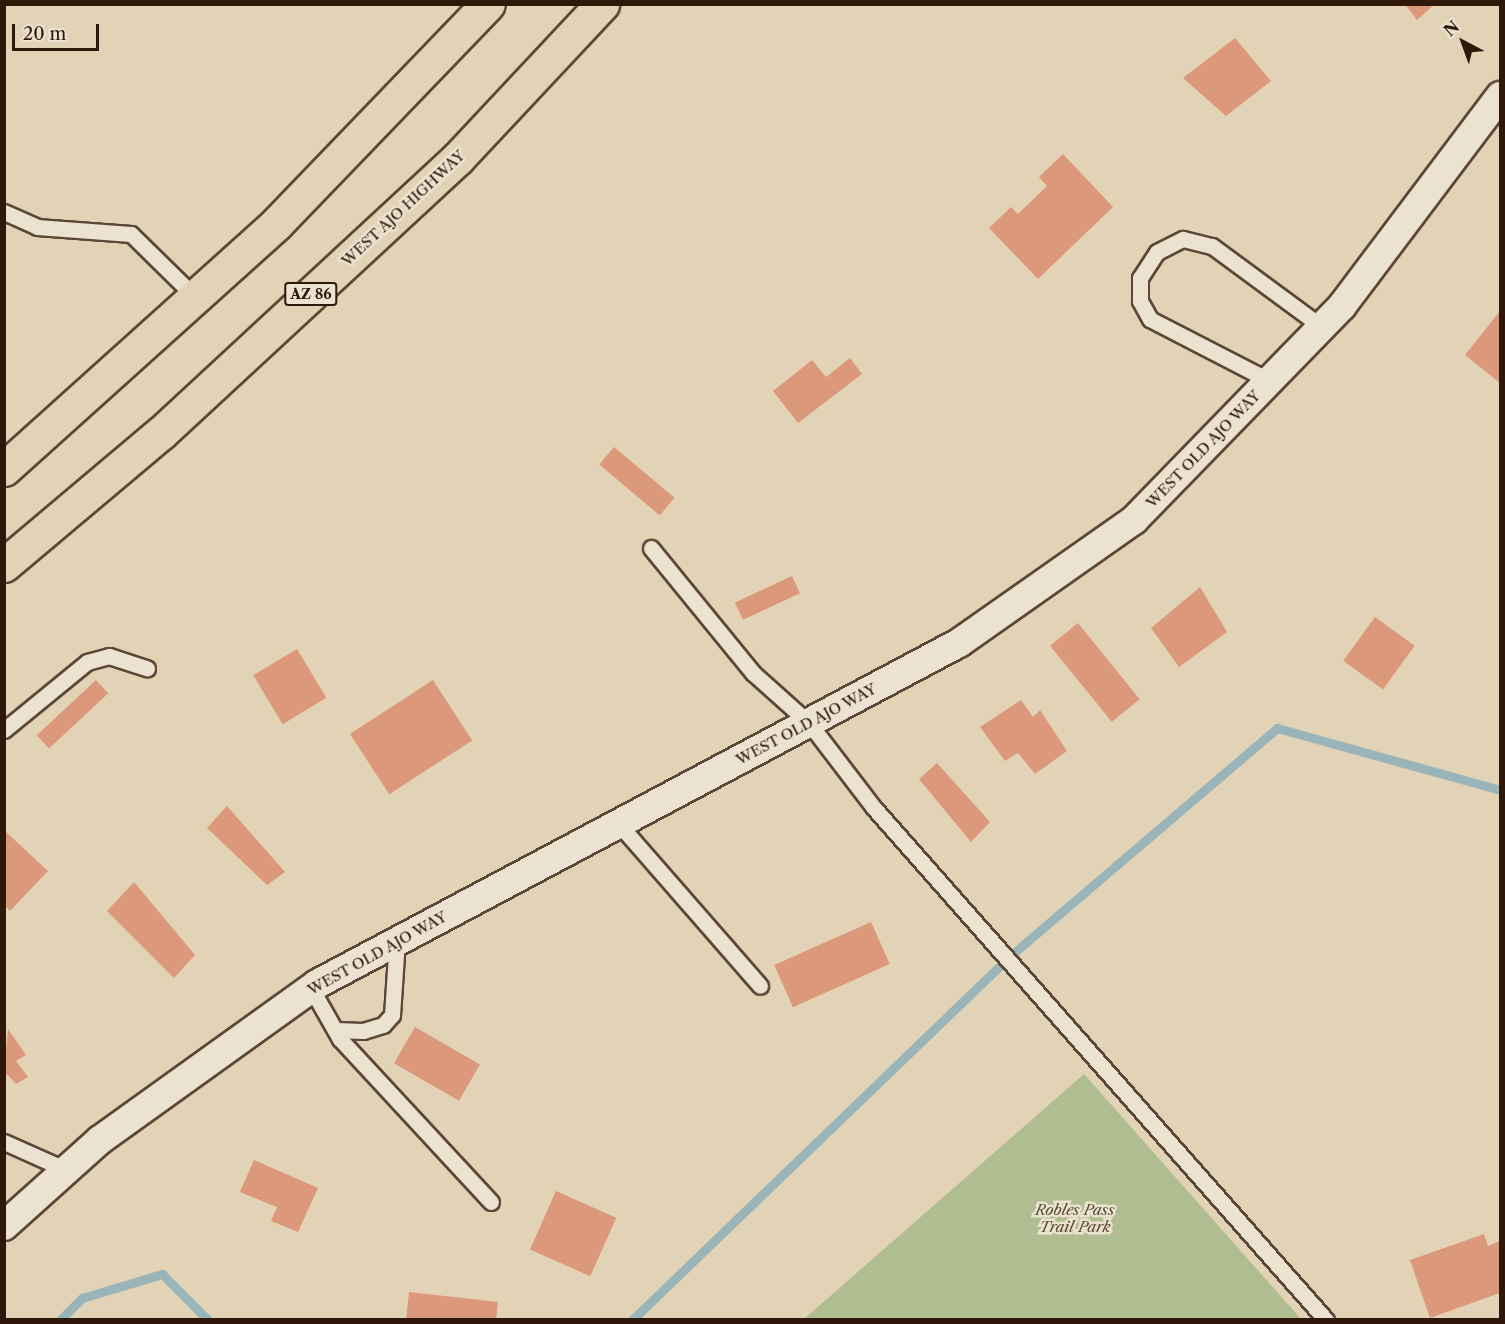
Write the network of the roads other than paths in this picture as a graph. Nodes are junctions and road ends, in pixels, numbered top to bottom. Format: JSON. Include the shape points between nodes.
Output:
{"nodes":[{"id":1,"x":488,"y":4,"type":"edge"},
{"id":2,"x":602,"y":4,"type":"edge"},
{"id":3,"x":1500,"y":96,"type":"edge"},
{"id":4,"x":4,"y":212,"type":"edge"},
{"id":5,"x":195,"y":297,"type":"junction"},
{"id":6,"x":1322,"y":327,"type":"junction"},
{"id":7,"x":1270,"y":381,"type":"junction"},
{"id":8,"x":4,"y":469,"type":"edge"},
{"id":9,"x":651,"y":548,"type":"dead end"},
{"id":10,"x":4,"y":565,"type":"edge"},
{"id":11,"x":147,"y":668,"type":"dead end"},
{"id":12,"x":809,"y":723,"type":"junction"},
{"id":13,"x":4,"y":730,"type":"edge"},
{"id":14,"x":618,"y":823,"type":"junction"},
{"id":15,"x":398,"y":940,"type":"junction"},
{"id":16,"x":760,"y":986,"type":"dead end"},
{"id":17,"x":311,"y":988,"type":"junction"},
{"id":18,"x":335,"y":1030,"type":"junction"},
{"id":19,"x":4,"y":1142,"type":"edge"},
{"id":20,"x":67,"y":1170,"type":"junction"},
{"id":21,"x":491,"y":1202,"type":"dead end"},
{"id":22,"x":4,"y":1226,"type":"edge"},
{"id":23,"x":1326,"y":1320,"type":"edge"}],
"edges":[{"from":1,"to":5,"type":"main road","via":[[277,223]]},
{"from":2,"to":10,"type":"main road","name":"WEST AJO HIGHWAY","number":"AZ 86","via":[[458,158],[161,433]]},
{"from":3,"to":6,"type":"street","name":"WEST OLD AJO WAY"},
{"from":4,"to":5,"type":"lane","via":[[37,227],[131,234]]},
{"from":5,"to":8,"type":"main road"},
{"from":6,"to":7,"type":"street","name":"WEST OLD AJO WAY"},
{"from":6,"to":7,"type":"lane","via":[[1212,246],[1183,239],[1157,252],[1140,278],[1140,301],[1150,319]]},
{"from":7,"to":12,"type":"street","name":"WEST OLD AJO WAY","via":[[1134,520],[959,643]]},
{"from":9,"to":12,"type":"lane","via":[[753,673]]},
{"from":11,"to":13,"type":"lane","via":[[109,656],[87,662]]},
{"from":12,"to":14,"type":"street","name":"WEST OLD AJO WAY"},
{"from":12,"to":23,"type":"lane","via":[[874,808]]},
{"from":14,"to":15,"type":"street","name":"WEST OLD AJO WAY"},
{"from":14,"to":16,"type":"lane"},
{"from":15,"to":17,"type":"street","name":"WEST OLD AJO WAY"},
{"from":15,"to":18,"type":"lane","via":[[392,1015],[383,1025]]},
{"from":17,"to":18,"type":"lane"},
{"from":17,"to":20,"type":"street","name":"WEST OLD AJO WAY","via":[[100,1140]]},
{"from":18,"to":21,"type":"lane"},
{"from":19,"to":20,"type":"lane"},
{"from":20,"to":22,"type":"street","name":"WEST OLD AJO WAY"}]}
